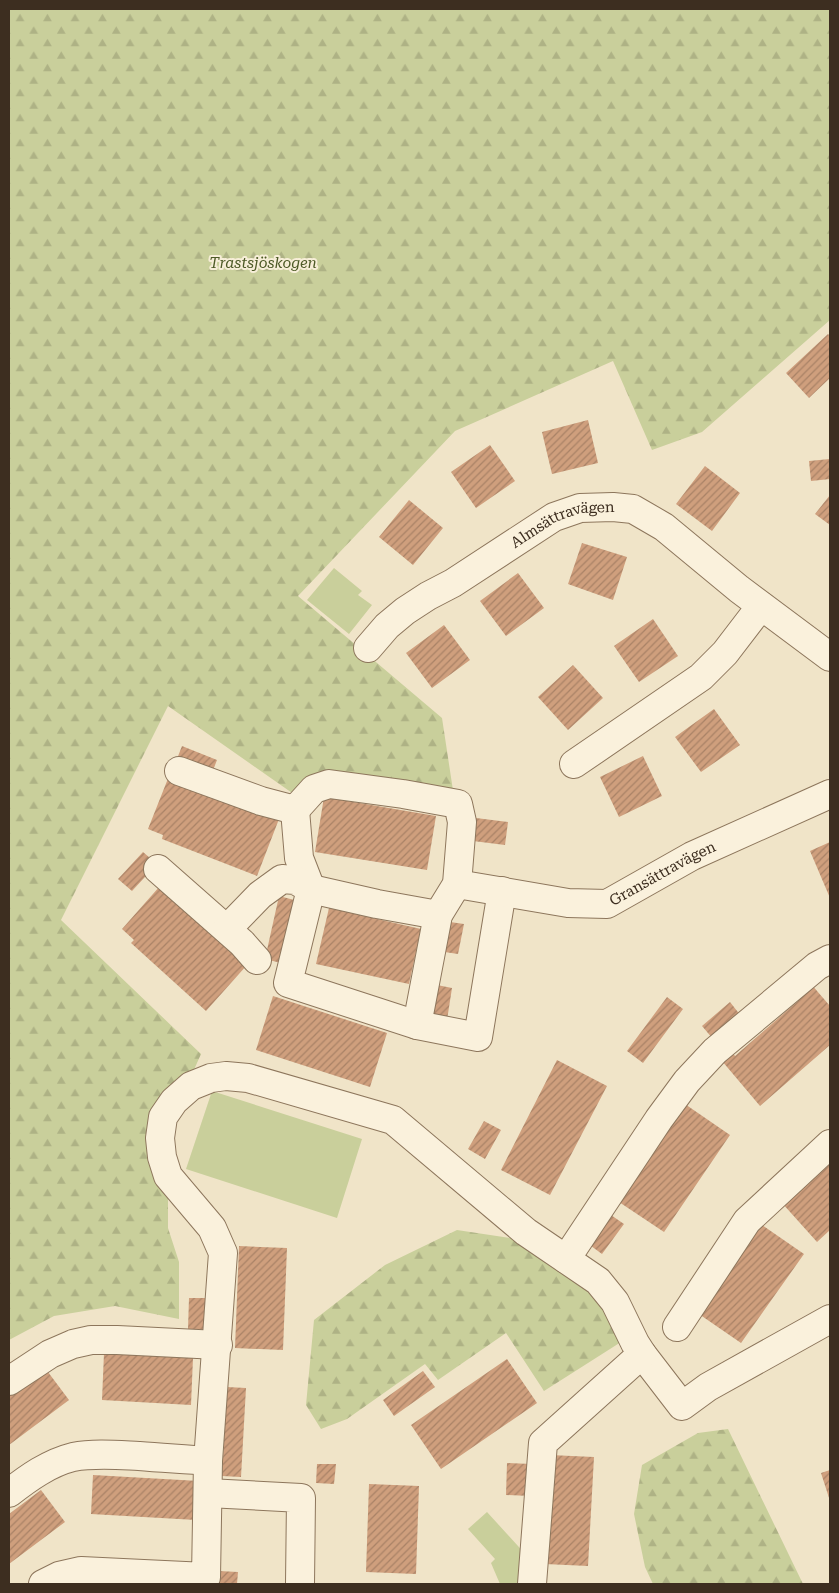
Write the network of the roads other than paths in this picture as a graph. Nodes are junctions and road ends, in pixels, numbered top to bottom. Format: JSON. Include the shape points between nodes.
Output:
{"nodes":[{"id":1,"x":761,"y":606,"type":"junction"},
{"id":2,"x":368,"y":648,"type":"dead end"},
{"id":3,"x":830,"y":657,"type":"edge"},
{"id":4,"x":574,"y":764,"type":"dead end"},
{"id":5,"x":179,"y":772,"type":"dead end"},
{"id":6,"x":830,"y":794,"type":"edge"},
{"id":7,"x":295,"y":810,"type":"junction"},
{"id":8,"x":158,"y":869,"type":"dead end"},
{"id":9,"x":457,"y":884,"type":"junction"},
{"id":10,"x":311,"y":889,"type":"junction"},
{"id":11,"x":502,"y":891,"type":"junction"},
{"id":12,"x":438,"y":915,"type":"junction"},
{"id":13,"x":227,"y":929,"type":"junction"},
{"id":14,"x":830,"y":959,"type":"edge"},
{"id":15,"x":257,"y":960,"type":"dead end"},
{"id":16,"x":417,"y":1025,"type":"junction"},
{"id":17,"x":830,"y":1144,"type":"edge"},
{"id":18,"x":566,"y":1259,"type":"junction"},
{"id":19,"x":830,"y":1319,"type":"edge"},
{"id":20,"x":677,"y":1327,"type":"dead end"},
{"id":21,"x":218,"y":1345,"type":"junction"},
{"id":22,"x":642,"y":1354,"type":"junction"},
{"id":23,"x":9,"y":1381,"type":"edge"},
{"id":24,"x":208,"y":1461,"type":"junction"},
{"id":25,"x":9,"y":1493,"type":"edge"},
{"id":26,"x":208,"y":1493,"type":"junction"},
{"id":27,"x":43,"y":1584,"type":"edge"},
{"id":28,"x":300,"y":1584,"type":"edge"},
{"id":29,"x":532,"y":1584,"type":"edge"}],
"edges":[{"from":1,"to":2,"type":"street","name":"Almsättravägen","via":[[664,527],[633,509],[580,508],[554,517],[405,611]]},
{"from":1,"to":3,"type":"street","name":"Almsättravägen"},
{"from":1,"to":4,"type":"street","via":[[701,678]]},
{"from":5,"to":7,"type":"street"},
{"from":6,"to":11,"type":"street","name":"Gransättravägen","via":[[692,856],[607,904],[568,903]]},
{"from":7,"to":9,"type":"street","via":[[314,789],[329,784],[458,804],[462,822]]},
{"from":7,"to":10,"type":"street","via":[[299,858]]},
{"from":8,"to":13,"type":"street"},
{"from":9,"to":11,"type":"street","name":"Gransättravägen"},
{"from":9,"to":12,"type":"street"},
{"from":10,"to":12,"type":"street"},
{"from":10,"to":13,"type":"street","via":[[295,880],[282,879],[260,895]]},
{"from":10,"to":16,"type":"street","via":[[288,984]]},
{"from":11,"to":16,"type":"street","via":[[478,1037]]},
{"from":12,"to":16,"type":"street"},
{"from":13,"to":15,"type":"street"},
{"from":14,"to":18,"type":"street","via":[[817,966],[715,1051],[687,1081]]},
{"from":17,"to":20,"type":"street","via":[[747,1221]]},
{"from":18,"to":21,"type":"street","via":[[526,1232],[393,1120],[248,1078],[211,1078],[191,1086],[174,1101],[163,1117],[160,1138],[168,1176],[212,1228],[224,1253]]},
{"from":18,"to":22,"type":"street","via":[[598,1281],[615,1302]]},
{"from":19,"to":22,"type":"street","via":[[708,1387],[682,1406]]},
{"from":21,"to":23,"type":"street","via":[[91,1340],[50,1354]]},
{"from":21,"to":24,"type":"street"},
{"from":22,"to":29,"type":"street","via":[[543,1443]]},
{"from":24,"to":25,"type":"street","via":[[120,1455],[72,1458],[30,1477]]},
{"from":24,"to":26,"type":"street"},
{"from":26,"to":27,"type":"street","via":[[206,1577],[81,1571]]},
{"from":26,"to":28,"type":"street","via":[[301,1498]]}]}
